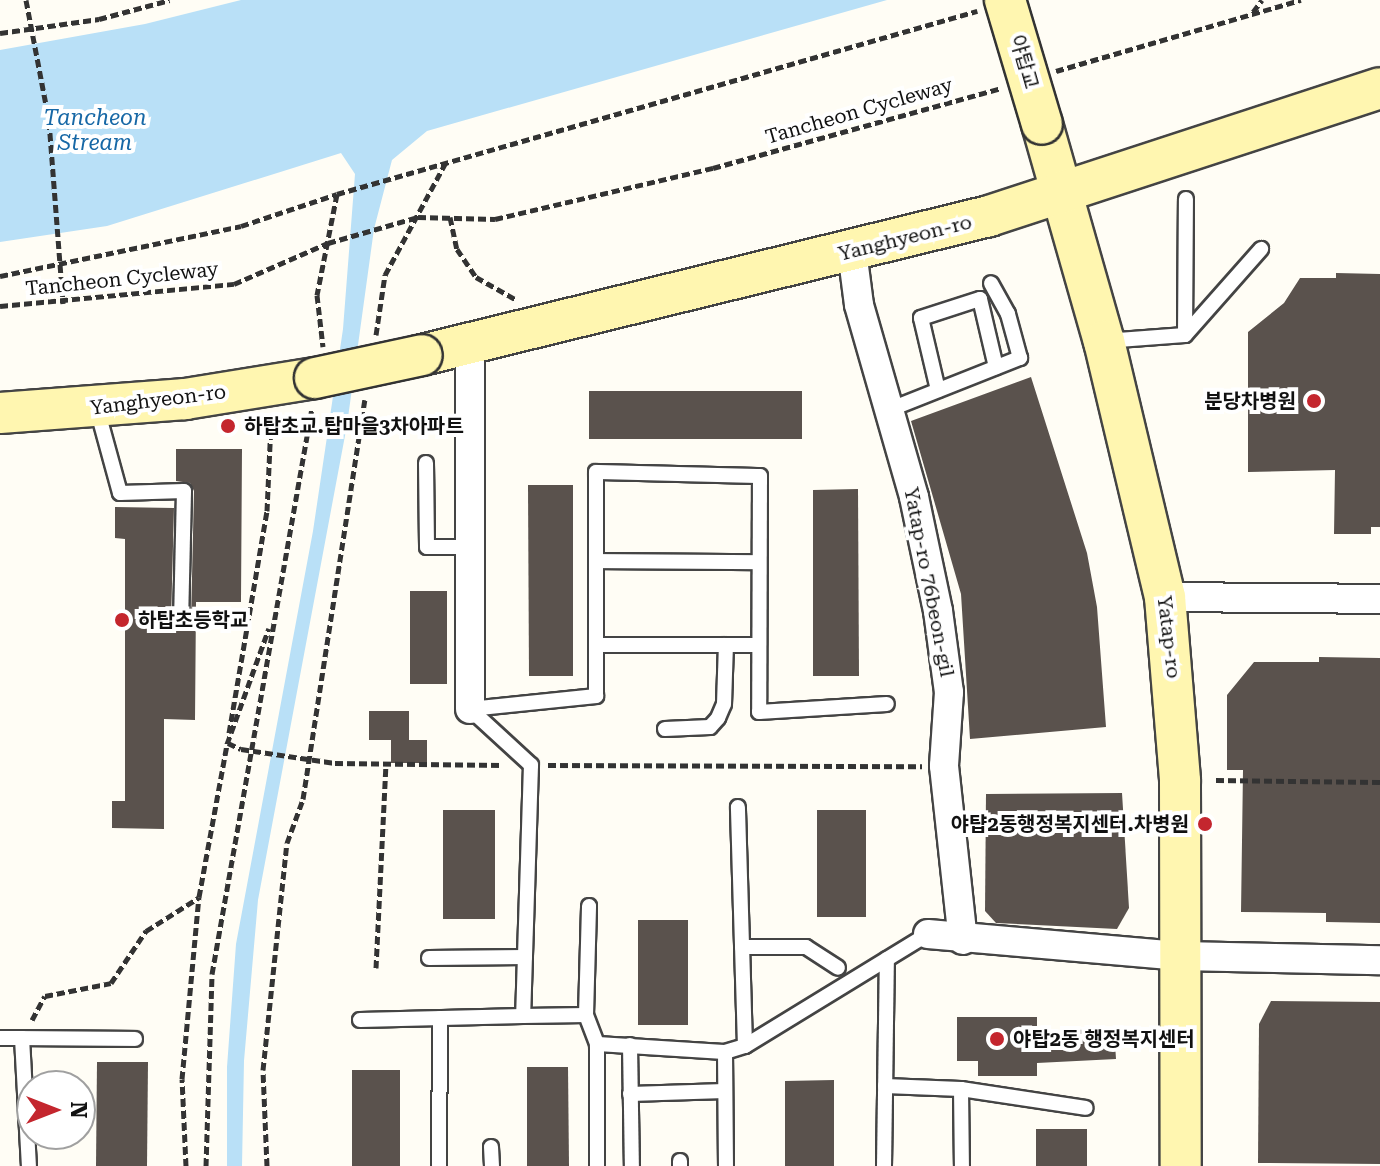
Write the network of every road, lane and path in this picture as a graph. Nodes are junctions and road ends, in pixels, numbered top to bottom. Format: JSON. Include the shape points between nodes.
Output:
{"nodes":[{"id":1,"x":26,"y":0,"type":"edge"},
{"id":2,"x":170,"y":0,"type":"edge"},
{"id":3,"x":1262,"y":0,"type":"edge"},
{"id":4,"x":1301,"y":0,"type":"edge"},
{"id":5,"x":996,"y":4,"type":"edge"},
{"id":6,"x":1252,"y":14,"type":"junction"},
{"id":7,"x":31,"y":29,"type":"junction"},
{"id":8,"x":0,"y":33,"type":"edge"},
{"id":9,"x":1043,"y":75,"type":"dead end"},
{"id":10,"x":1013,"y":84,"type":"dead end"},
{"id":11,"x":1380,"y":88,"type":"edge"},
{"id":12,"x":1042,"y":124,"type":"joint"},
{"id":13,"x":446,"y":162,"type":"junction"},
{"id":14,"x":1061,"y":191,"type":"junction"},
{"id":15,"x":337,"y":194,"type":"junction"},
{"id":16,"x":1186,"y":199,"type":"dead end"},
{"id":17,"x":418,"y":217,"type":"junction"},
{"id":18,"x":450,"y":217,"type":"junction"},
{"id":19,"x":328,"y":243,"type":"junction"},
{"id":20,"x":1261,"y":249,"type":"dead end"},
{"id":21,"x":852,"y":251,"type":"junction"},
{"id":22,"x":59,"y":268,"type":"junction"},
{"id":23,"x":0,"y":276,"type":"edge"},
{"id":24,"x":991,"y":283,"type":"dead end"},
{"id":25,"x":63,"y":303,"type":"junction"},
{"id":26,"x":0,"y":306,"type":"edge"},
{"id":27,"x":559,"y":321,"type":"junction"},
{"id":28,"x":1185,"y":335,"type":"junction"},
{"id":29,"x":1104,"y":341,"type":"junction"},
{"id":30,"x":470,"y":342,"type":"junction"},
{"id":31,"x":373,"y":351,"type":"dead end"},
{"id":32,"x":996,"y":367,"type":"junction"},
{"id":33,"x":317,"y":377,"type":"junction"},
{"id":34,"x":938,"y":390,"type":"junction"},
{"id":35,"x":366,"y":397,"type":"dead end"},
{"id":36,"x":97,"y":408,"type":"junction"},
{"id":37,"x":891,"y":409,"type":"junction"},
{"id":38,"x":0,"y":413,"type":"edge"},
{"id":39,"x":271,"y":422,"type":"dead end"},
{"id":40,"x":426,"y":463,"type":"dead end"},
{"id":41,"x":470,"y":547,"type":"junction"},
{"id":42,"x":596,"y":561,"type":"junction"},
{"id":43,"x":759,"y":562,"type":"junction"},
{"id":44,"x":1165,"y":597,"type":"junction"},
{"id":45,"x":1380,"y":599,"type":"edge"},
{"id":46,"x":274,"y":615,"type":"junction"},
{"id":47,"x":181,"y":620,"type":"dead end"},
{"id":48,"x":596,"y":645,"type":"junction"},
{"id":49,"x":726,"y":645,"type":"junction"},
{"id":50,"x":759,"y":645,"type":"junction"},
{"id":51,"x":887,"y":704,"type":"dead end"},
{"id":52,"x":470,"y":709,"type":"junction"},
{"id":53,"x":665,"y":729,"type":"dead end"},
{"id":54,"x":227,"y":744,"type":"junction"},
{"id":55,"x":386,"y":764,"type":"junction"},
{"id":56,"x":531,"y":765,"type":"junction"},
{"id":57,"x":944,"y":766,"type":"junction"},
{"id":58,"x":1216,"y":780,"type":"dead end"},
{"id":59,"x":1380,"y":782,"type":"edge"},
{"id":60,"x":738,"y":807,"type":"dead end"},
{"id":61,"x":199,"y":897,"type":"junction"},
{"id":62,"x":589,"y":906,"type":"dead end"},
{"id":63,"x":928,"y":934,"type":"joint"},
{"id":64,"x":963,"y":940,"type":"junction"},
{"id":65,"x":742,"y":947,"type":"junction"},
{"id":66,"x":1181,"y":956,"type":"junction"},
{"id":67,"x":525,"y":957,"type":"junction"},
{"id":68,"x":429,"y":958,"type":"dead end"},
{"id":69,"x":887,"y":959,"type":"junction"},
{"id":70,"x":1380,"y":960,"type":"edge"},
{"id":71,"x":376,"y":968,"type":"dead end"},
{"id":72,"x":838,"y":968,"type":"dead end"},
{"id":73,"x":586,"y":1015,"type":"junction"},
{"id":74,"x":523,"y":1016,"type":"junction"},
{"id":75,"x":440,"y":1018,"type":"junction"},
{"id":76,"x":360,"y":1020,"type":"dead end"},
{"id":77,"x":0,"y":1038,"type":"edge"},
{"id":78,"x":22,"y":1038,"type":"junction"},
{"id":79,"x":135,"y":1039,"type":"dead end"},
{"id":80,"x":597,"y":1044,"type":"junction"},
{"id":81,"x":630,"y":1045,"type":"junction"},
{"id":82,"x":745,"y":1046,"type":"junction"},
{"id":83,"x":725,"y":1052,"type":"junction"},
{"id":84,"x":885,"y":1086,"type":"junction"},
{"id":85,"x":961,"y":1089,"type":"junction"},
{"id":86,"x":725,"y":1091,"type":"junction"},
{"id":87,"x":630,"y":1094,"type":"junction"},
{"id":88,"x":1086,"y":1108,"type":"dead end"},
{"id":89,"x":491,"y":1147,"type":"dead end"},
{"id":90,"x":29,"y":1166,"type":"edge"},
{"id":91,"x":186,"y":1166,"type":"edge"},
{"id":92,"x":206,"y":1166,"type":"edge"},
{"id":93,"x":267,"y":1166,"type":"edge"},
{"id":94,"x":439,"y":1166,"type":"edge"},
{"id":95,"x":492,"y":1166,"type":"edge"},
{"id":96,"x":597,"y":1166,"type":"edge"},
{"id":97,"x":632,"y":1166,"type":"edge"},
{"id":98,"x":726,"y":1166,"type":"edge"},
{"id":99,"x":884,"y":1166,"type":"edge"},
{"id":100,"x":962,"y":1166,"type":"edge"},
{"id":101,"x":1181,"y":1166,"type":"edge"}],
"edges":[{"from":1,"to":7,"type":"path"},
{"from":2,"to":7,"type":"path","via":[[99,19]]},
{"from":3,"to":6,"type":"path"},
{"from":4,"to":6,"type":"path"},
{"from":5,"to":12,"type":"main road","name":"야탑교","bridge":true},
{"from":5,"to":13,"type":"path"},
{"from":6,"to":9,"type":"path"},
{"from":7,"to":8,"type":"path"},
{"from":7,"to":22,"type":"path","via":[[49,121]]},
{"from":10,"to":18,"type":"path","name":"Tancheon Cycleway","via":[[629,189],[495,219]]},
{"from":11,"to":14,"type":"main road","name":"Yanghyeon-ro"},
{"from":12,"to":14,"type":"main road","name":"Yatap-ro"},
{"from":13,"to":15,"type":"path"},
{"from":13,"to":17,"type":"path"},
{"from":14,"to":21,"type":"main road","name":"Yanghyeon-ro","via":[[989,216]]},
{"from":14,"to":29,"type":"main road","name":"Yatap-ro"},
{"from":15,"to":19,"type":"path"},
{"from":15,"to":22,"type":"path","via":[[241,226]]},
{"from":16,"to":28,"type":"lane"},
{"from":17,"to":18,"type":"path","name":"Tancheon Cycleway"},
{"from":17,"to":19,"type":"path","name":"Tancheon Cycleway"},
{"from":17,"to":31,"type":"path","via":[[385,275]]},
{"from":18,"to":27,"type":"path","via":[[457,249],[476,277]]},
{"from":19,"to":25,"type":"path","name":"Tancheon Cycleway","via":[[234,284]]},
{"from":19,"to":33,"type":"path","via":[[317,295]]},
{"from":20,"to":28,"type":"lane"},
{"from":21,"to":27,"type":"main road","name":"Yanghyeon-ro"},
{"from":21,"to":37,"type":"street","name":"Yatap-ro 76beon-gil","via":[[859,305]]},
{"from":22,"to":23,"type":"path"},
{"from":22,"to":25,"type":"path"},
{"from":24,"to":32,"type":"lane","via":[[1008,314],[1020,358]]},
{"from":25,"to":26,"type":"path","name":"Tancheon Cycleway"},
{"from":27,"to":30,"type":"main road","name":"Yanghyeon-ro"},
{"from":28,"to":29,"type":"lane"},
{"from":29,"to":44,"type":"main road","name":"Yatap-ro"},
{"from":30,"to":33,"type":"main road","name":"Yanghyeon-ro","bridge":true},
{"from":30,"to":41,"type":"street"},
{"from":32,"to":34,"type":"lane"},
{"from":32,"to":34,"type":"lane","via":[[980,299],[921,318]]},
{"from":33,"to":36,"type":"main road","name":"Yanghyeon-ro"},
{"from":33,"to":46,"type":"path"},
{"from":34,"to":37,"type":"lane"},
{"from":35,"to":93,"type":"path","via":[[303,799],[287,843],[263,1070]]},
{"from":36,"to":38,"type":"main road","name":"Yanghyeon-ro"},
{"from":36,"to":47,"type":"lane","via":[[120,493],[184,491]]},
{"from":37,"to":57,"type":"street","name":"Yatap-ro 76beon-gil","via":[[938,611],[949,692]]},
{"from":39,"to":54,"type":"path","via":[[267,511]]},
{"from":40,"to":41,"type":"lane","via":[[427,547]]},
{"from":41,"to":52,"type":"street"},
{"from":42,"to":43,"type":"lane"},
{"from":42,"to":43,"type":"lane","via":[[596,472],[760,476]]},
{"from":42,"to":48,"type":"lane"},
{"from":43,"to":50,"type":"lane"},
{"from":44,"to":45,"type":"street"},
{"from":44,"to":66,"type":"main road","name":"Yatap-ro","via":[[1180,767]]},
{"from":46,"to":54,"type":"path"},
{"from":46,"to":92,"type":"path","via":[[212,974]]},
{"from":48,"to":49,"type":"lane"},
{"from":48,"to":52,"type":"lane","via":[[596,696]]},
{"from":49,"to":50,"type":"lane"},
{"from":49,"to":53,"type":"lane","via":[[724,704],[718,718],[710,727]]},
{"from":50,"to":51,"type":"lane","via":[[759,712]]},
{"from":52,"to":56,"type":"lane"},
{"from":54,"to":55,"type":"path","bridge":true,"via":[[335,763]]},
{"from":54,"to":61,"type":"path"},
{"from":55,"to":56,"type":"path"},
{"from":55,"to":71,"type":"path"},
{"from":56,"to":57,"type":"path"},
{"from":56,"to":67,"type":"lane"},
{"from":57,"to":64,"type":"street","name":"Yatap-ro 76beon-gil"},
{"from":58,"to":59,"type":"path"},
{"from":60,"to":65,"type":"lane"},
{"from":61,"to":78,"type":"path","via":[[146,931],[111,983],[45,996]]},
{"from":61,"to":91,"type":"path","via":[[182,1079]]},
{"from":62,"to":73,"type":"lane"},
{"from":63,"to":64,"type":"street"},
{"from":63,"to":69,"type":"lane"},
{"from":64,"to":66,"type":"street"},
{"from":65,"to":72,"type":"lane","via":[[806,947]]},
{"from":65,"to":82,"type":"lane"},
{"from":66,"to":70,"type":"street"},
{"from":66,"to":101,"type":"main road","name":"Yatap-ro"},
{"from":67,"to":68,"type":"lane"},
{"from":67,"to":74,"type":"lane"},
{"from":69,"to":82,"type":"lane"},
{"from":69,"to":84,"type":"lane"},
{"from":73,"to":74,"type":"lane"},
{"from":73,"to":80,"type":"lane"},
{"from":74,"to":75,"type":"lane"},
{"from":75,"to":76,"type":"lane"},
{"from":75,"to":94,"type":"lane"},
{"from":77,"to":78,"type":"lane"},
{"from":78,"to":79,"type":"lane"},
{"from":78,"to":90,"type":"lane"},
{"from":80,"to":81,"type":"lane"},
{"from":80,"to":96,"type":"lane"},
{"from":81,"to":83,"type":"lane"},
{"from":81,"to":87,"type":"lane"},
{"from":82,"to":83,"type":"lane"},
{"from":83,"to":86,"type":"lane"},
{"from":84,"to":85,"type":"lane"},
{"from":84,"to":99,"type":"lane"},
{"from":85,"to":88,"type":"lane"},
{"from":85,"to":100,"type":"lane"},
{"from":86,"to":87,"type":"lane"},
{"from":86,"to":98,"type":"lane"},
{"from":87,"to":97,"type":"lane"},
{"from":89,"to":95,"type":"lane"}]}
